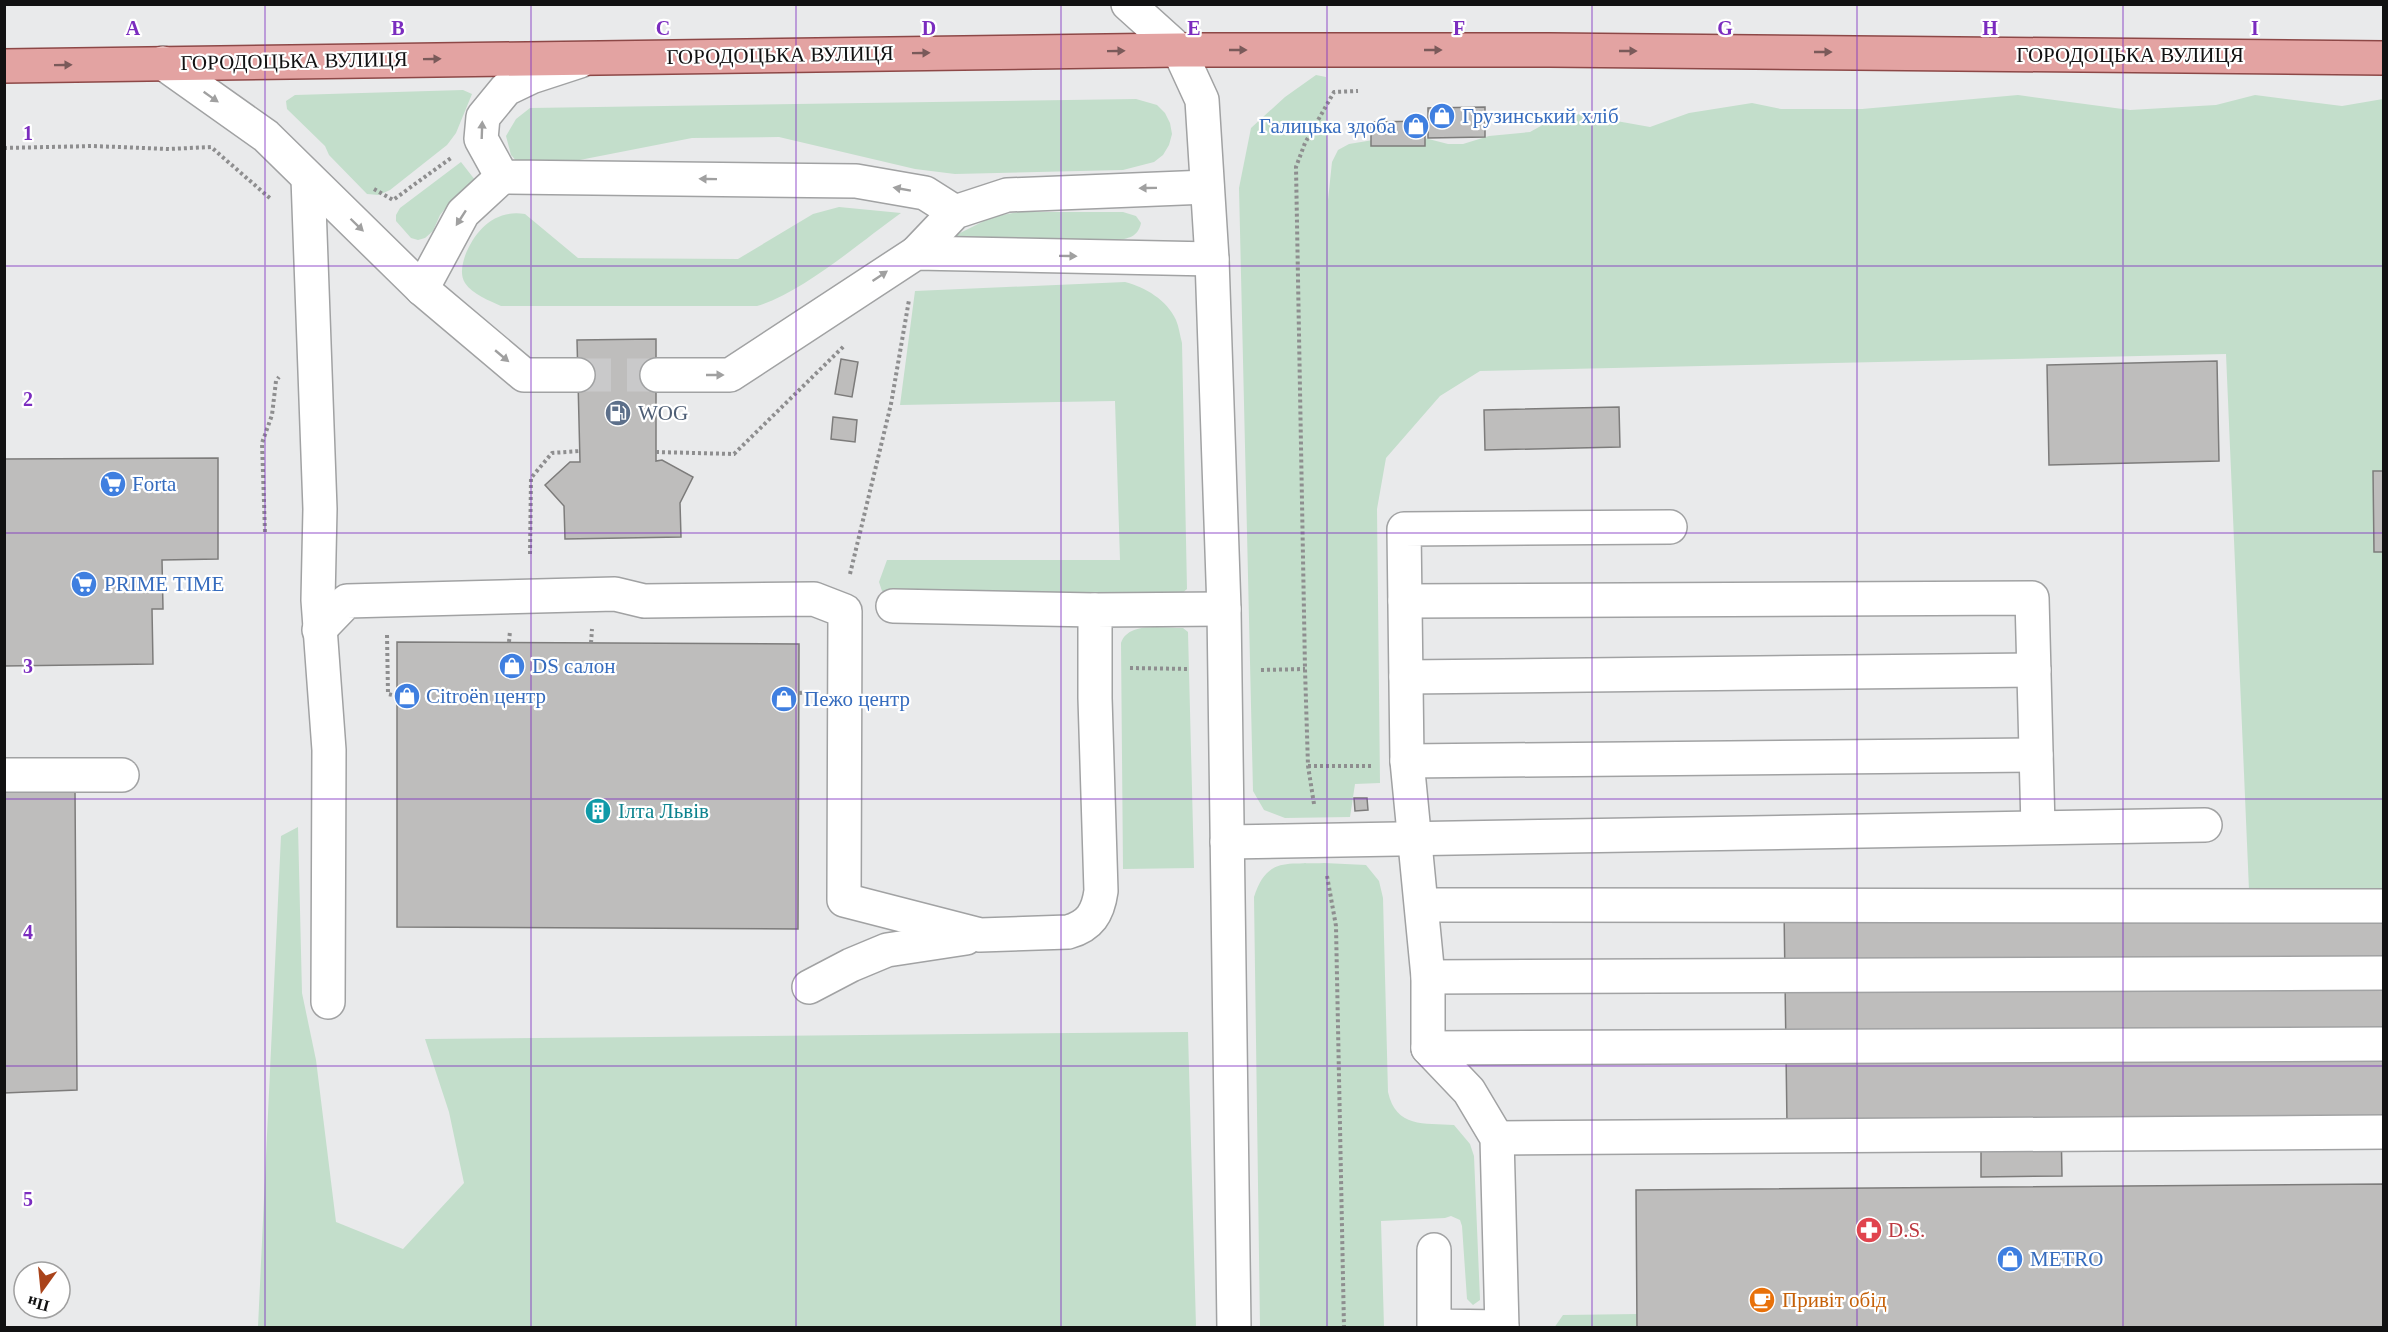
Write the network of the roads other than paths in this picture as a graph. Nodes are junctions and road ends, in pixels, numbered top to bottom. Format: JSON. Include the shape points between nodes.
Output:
{"nodes":[{"id":1,"x":1128,"y":4,"type":"edge"},
{"id":2,"x":1179,"y":50,"type":"junction"},
{"id":3,"x":589,"y":57,"type":"junction"},
{"id":4,"x":2384,"y":58,"type":"edge"},
{"id":5,"x":163,"y":63,"type":"junction"},
{"id":6,"x":4,"y":66,"type":"edge"},
{"id":7,"x":502,"y":177,"type":"junction"},
{"id":8,"x":308,"y":178,"type":"junction"},
{"id":9,"x":1207,"y":187,"type":"junction"},
{"id":10,"x":956,"y":212,"type":"junction"},
{"id":11,"x":916,"y":253,"type":"junction"},
{"id":12,"x":1212,"y":259,"type":"junction"},
{"id":13,"x":422,"y":289,"type":"junction"},
{"id":14,"x":578,"y":375,"type":"tunnel mouth"},
{"id":15,"x":657,"y":375,"type":"tunnel mouth"},
{"id":16,"x":1670,"y":527,"type":"dead end"},
{"id":17,"x":1405,"y":601,"type":"junction"},
{"id":18,"x":893,"y":606,"type":"dead end"},
{"id":19,"x":1224,"y":609,"type":"junction"},
{"id":20,"x":1095,"y":610,"type":"junction"},
{"id":21,"x":319,"y":630,"type":"junction"},
{"id":22,"x":2034,"y":670,"type":"junction"},
{"id":23,"x":1406,"y":677,"type":"junction"},
{"id":24,"x":2036,"y":755,"type":"junction"},
{"id":25,"x":1407,"y":761,"type":"junction"},
{"id":26,"x":123,"y":775,"type":"dead end"},
{"id":27,"x":4,"y":776,"type":"edge"},
{"id":28,"x":2205,"y":825,"type":"dead end"},
{"id":29,"x":2038,"y":827,"type":"junction"},
{"id":30,"x":1415,"y":838,"type":"junction"},
{"id":31,"x":1227,"y":842,"type":"junction"},
{"id":32,"x":1422,"y":905,"type":"junction"},
{"id":33,"x":2384,"y":906,"type":"edge"},
{"id":34,"x":980,"y":936,"type":"junction"},
{"id":35,"x":2384,"y":973,"type":"edge"},
{"id":36,"x":1428,"y":977,"type":"junction"},
{"id":37,"x":809,"y":987,"type":"dead end"},
{"id":38,"x":328,"y":1002,"type":"dead end"},
{"id":39,"x":2384,"y":1044,"type":"edge"},
{"id":40,"x":1428,"y":1048,"type":"junction"},
{"id":41,"x":2384,"y":1132,"type":"edge"},
{"id":42,"x":1497,"y":1138,"type":"junction"},
{"id":43,"x":1434,"y":1250,"type":"dead end"},
{"id":44,"x":1502,"y":1327,"type":"edge"},
{"id":45,"x":1234,"y":1328,"type":"edge"}],
"edges":[{"from":1,"to":2,"type":"street"},
{"from":3,"to":2,"type":"main road","name":"ГОРОДОЦЬКА ВУЛИЦЯ","one_way":true},
{"from":2,"to":4,"type":"main road","name":"ГОРОДОЦЬКА ВУЛИЦЯ","one_way":true},
{"from":2,"to":9,"type":"street","via":[[1202,100]]},
{"from":5,"to":3,"type":"main road","name":"ГОРОДОЦЬКА ВУЛИЦЯ","one_way":true},
{"from":7,"to":3,"type":"street","one_way":true,"via":[[481,139],[483,117],[506,89]]},
{"from":6,"to":5,"type":"main road","name":"ГОРОДОЦЬКА ВУЛИЦЯ","one_way":true},
{"from":5,"to":8,"type":"street","one_way":true,"via":[[266,136]]},
{"from":10,"to":7,"type":"street","one_way":true,"via":[[924,193],[856,181]]},
{"from":7,"to":13,"type":"street","one_way":true,"via":[[463,213]]},
{"from":8,"to":13,"type":"street","one_way":true},
{"from":8,"to":21,"type":"street","via":[[320,509]]},
{"from":9,"to":10,"type":"street","one_way":true,"via":[[1007,195]]},
{"from":9,"to":12,"type":"street"},
{"from":10,"to":11,"type":"street"},
{"from":11,"to":12,"type":"street","one_way":true},
{"from":15,"to":11,"type":"street","one_way":true,"via":[[730,375]]},
{"from":12,"to":19,"type":"street"},
{"from":13,"to":14,"type":"street","one_way":true,"via":[[524,375]]},
{"from":16,"to":17,"type":"street","via":[[1404,529]]},
{"from":17,"to":22,"type":"street","via":[[2032,598]]},
{"from":17,"to":23,"type":"street"},
{"from":18,"to":20,"type":"street"},
{"from":19,"to":20,"type":"street"},
{"from":19,"to":31,"type":"street"},
{"from":20,"to":34,"type":"street","via":[[1099,905],[1081,928],[1068,932]]},
{"from":21,"to":34,"type":"street","via":[[347,601],[359,600],[615,594],[644,601],[814,599],[845,611],[844,900]]},
{"from":21,"to":38,"type":"street","via":[[329,750]]},
{"from":22,"to":23,"type":"street"},
{"from":22,"to":24,"type":"street"},
{"from":23,"to":25,"type":"street"},
{"from":24,"to":25,"type":"street"},
{"from":24,"to":29,"type":"street"},
{"from":25,"to":30,"type":"street"},
{"from":26,"to":27,"type":"street"},
{"from":28,"to":29,"type":"street"},
{"from":29,"to":30,"type":"street"},
{"from":30,"to":31,"type":"street"},
{"from":30,"to":32,"type":"street"},
{"from":31,"to":45,"type":"street"},
{"from":32,"to":33,"type":"street"},
{"from":32,"to":36,"type":"street"},
{"from":34,"to":37,"type":"street","via":[[888,950]]},
{"from":35,"to":36,"type":"street"},
{"from":36,"to":40,"type":"street"},
{"from":39,"to":40,"type":"street"},
{"from":40,"to":42,"type":"street","via":[[1469,1091]]},
{"from":41,"to":42,"type":"street"},
{"from":42,"to":44,"type":"street"},
{"from":43,"to":44,"type":"street","via":[[1434,1326]]}]}
